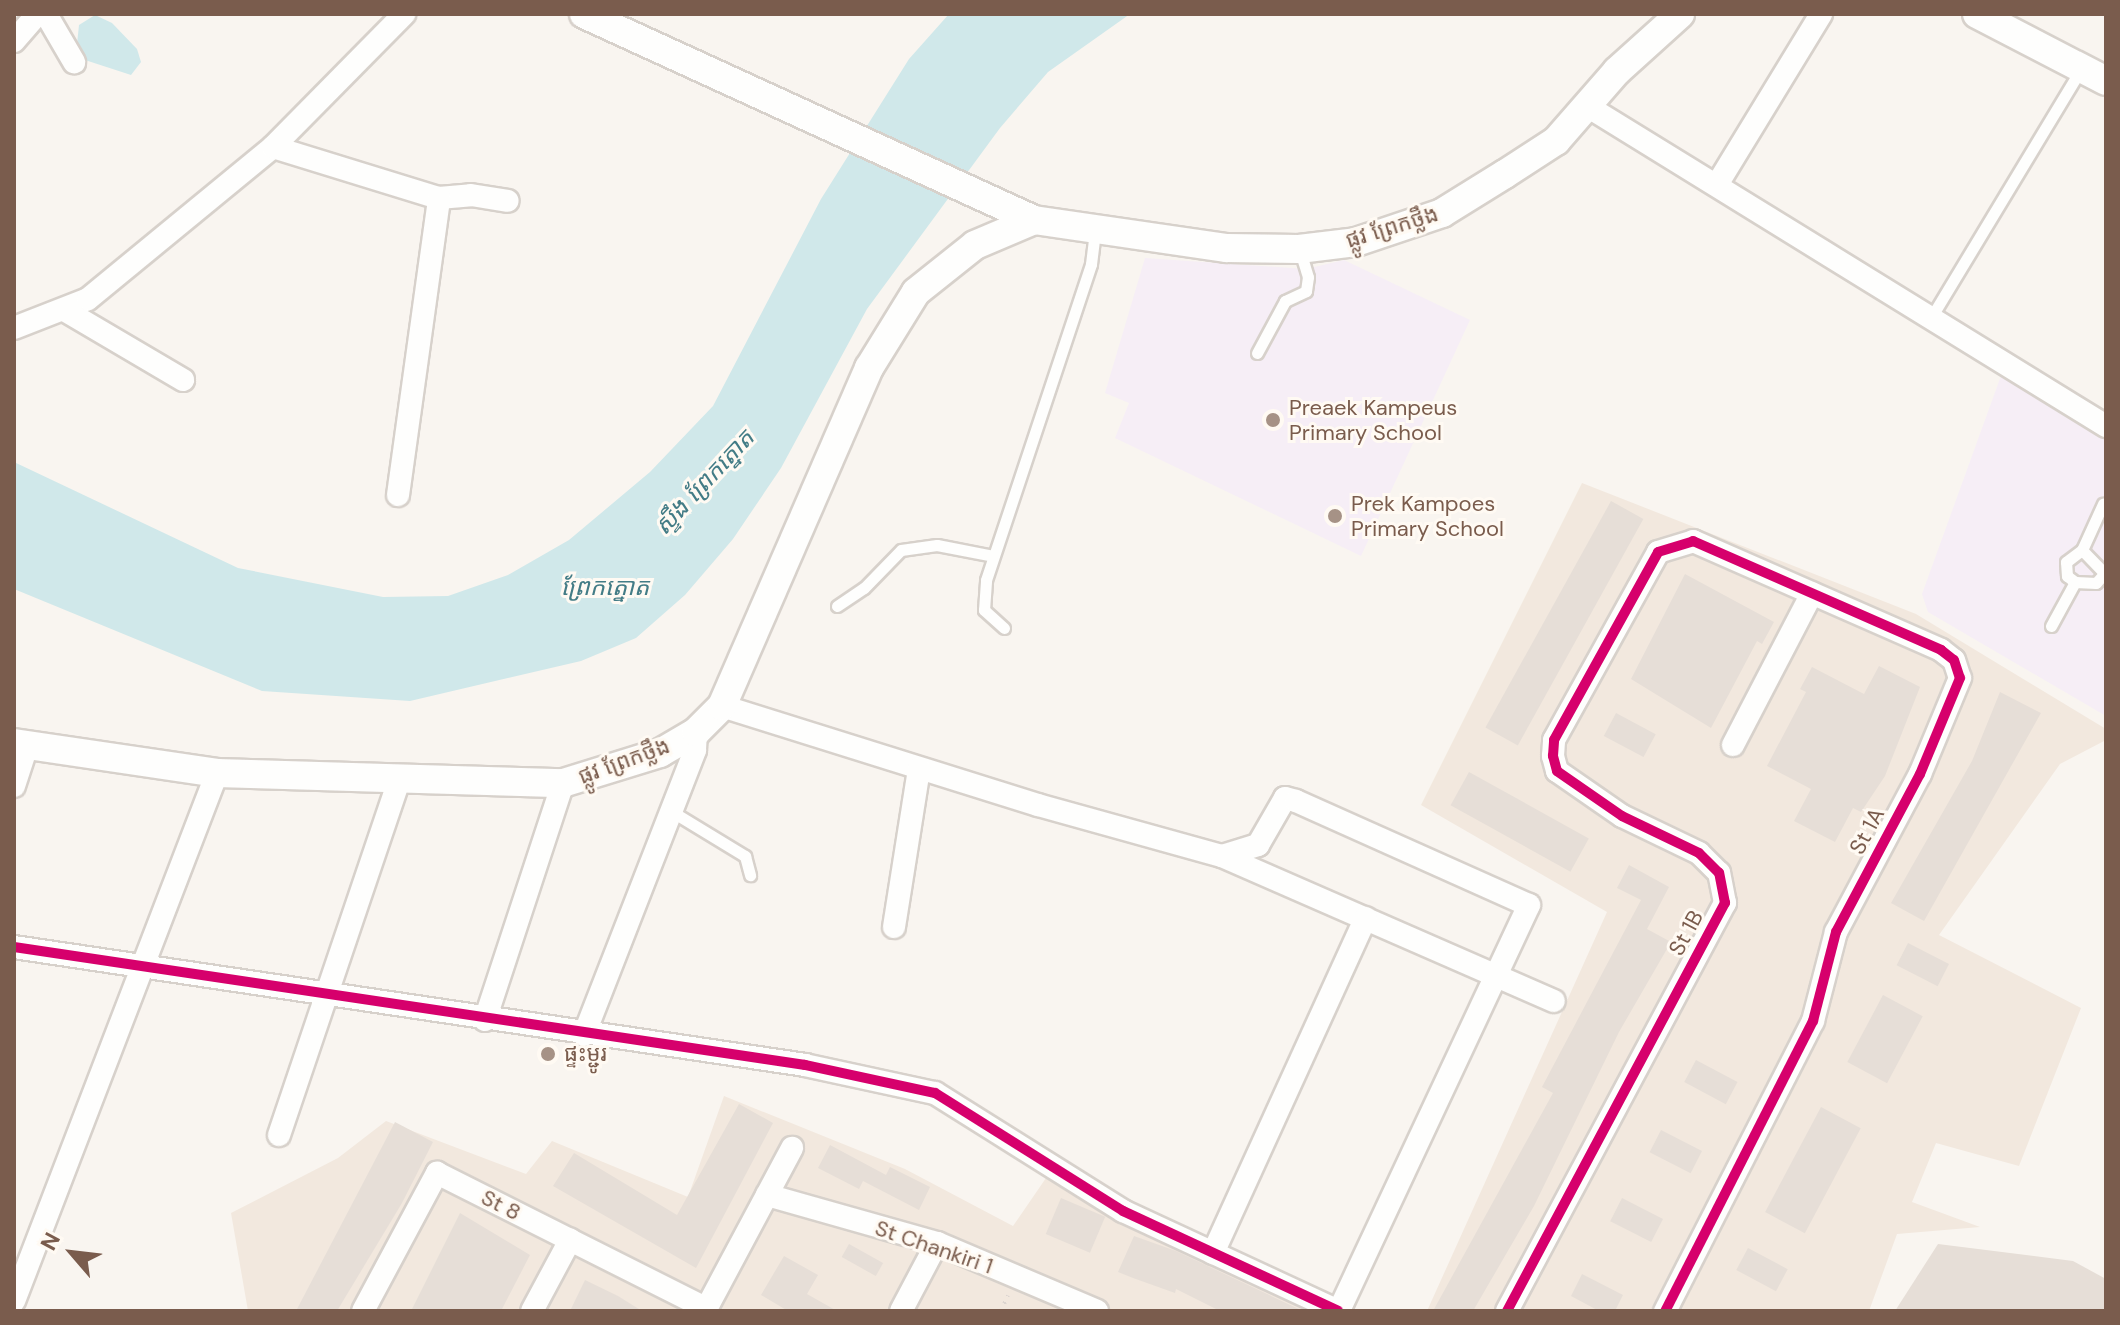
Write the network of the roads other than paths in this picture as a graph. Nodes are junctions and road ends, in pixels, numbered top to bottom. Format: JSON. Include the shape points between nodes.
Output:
{"nodes":[{"id":1,"x":37,"y":14,"type":"edge"},
{"id":2,"x":46,"y":14,"type":"edge"},
{"id":3,"x":404,"y":14,"type":"edge"},
{"id":4,"x":584,"y":14,"type":"edge"},
{"id":5,"x":1680,"y":14,"type":"edge"},
{"id":6,"x":1821,"y":14,"type":"edge"},
{"id":7,"x":1977,"y":14,"type":"edge"},
{"id":8,"x":14,"y":41,"type":"edge"},
{"id":9,"x":74,"y":62,"type":"dead end"},
{"id":10,"x":2094,"y":75,"type":"edge"},
{"id":11,"x":1587,"y":106,"type":"junction"},
{"id":12,"x":273,"y":147,"type":"junction"},
{"id":13,"x":1718,"y":183,"type":"junction"},
{"id":14,"x":439,"y":198,"type":"junction"},
{"id":15,"x":508,"y":201,"type":"dead end"},
{"id":16,"x":1034,"y":220,"type":"junction"},
{"id":17,"x":1095,"y":233,"type":"junction"},
{"id":18,"x":1299,"y":249,"type":"junction"},
{"id":19,"x":66,"y":311,"type":"junction"},
{"id":20,"x":1932,"y":316,"type":"junction"},
{"id":21,"x":14,"y":328,"type":"edge"},
{"id":22,"x":1257,"y":353,"type":"dead end"},
{"id":23,"x":183,"y":380,"type":"dead end"},
{"id":24,"x":2106,"y":426,"type":"edge"},
{"id":25,"x":398,"y":495,"type":"dead end"},
{"id":26,"x":2103,"y":504,"type":"dead end"},
{"id":27,"x":2082,"y":550,"type":"junction"},
{"id":28,"x":1658,"y":552,"type":"joint"},
{"id":29,"x":993,"y":556,"type":"junction"},
{"id":30,"x":2105,"y":574,"type":"edge"},
{"id":31,"x":2075,"y":582,"type":"junction"},
{"id":32,"x":1812,"y":593,"type":"junction"},
{"id":33,"x":837,"y":606,"type":"dead end"},
{"id":34,"x":2051,"y":626,"type":"dead end"},
{"id":35,"x":1004,"y":628,"type":"dead end"},
{"id":36,"x":722,"y":706,"type":"junction"},
{"id":37,"x":696,"y":732,"type":"junction"},
{"id":38,"x":20,"y":745,"type":"edge"},
{"id":39,"x":1733,"y":745,"type":"dead end"},
{"id":40,"x":919,"y":769,"type":"junction"},
{"id":41,"x":217,"y":773,"type":"junction"},
{"id":42,"x":400,"y":777,"type":"junction"},
{"id":43,"x":563,"y":783,"type":"junction"},
{"id":44,"x":14,"y":786,"type":"edge"},
{"id":45,"x":671,"y":811,"type":"junction"},
{"id":46,"x":1222,"y":856,"type":"junction"},
{"id":47,"x":750,"y":875,"type":"dead end"},
{"id":48,"x":1366,"y":918,"type":"junction"},
{"id":49,"x":894,"y":927,"type":"dead end"},
{"id":50,"x":14,"y":947,"type":"edge"},
{"id":51,"x":143,"y":969,"type":"junction"},
{"id":52,"x":1495,"y":977,"type":"junction"},
{"id":53,"x":328,"y":996,"type":"junction"},
{"id":54,"x":1554,"y":1001,"type":"dead end"},
{"id":55,"x":485,"y":1020,"type":"junction"},
{"id":56,"x":584,"y":1035,"type":"junction"},
{"id":57,"x":279,"y":1135,"type":"dead end"},
{"id":58,"x":792,"y":1148,"type":"dead end"},
{"id":59,"x":767,"y":1195,"type":"junction"},
{"id":60,"x":570,"y":1240,"type":"junction"},
{"id":61,"x":937,"y":1243,"type":"junction"},
{"id":62,"x":1213,"y":1253,"type":"junction"},
{"id":63,"x":14,"y":1301,"type":"edge"},
{"id":64,"x":706,"y":1309,"type":"edge"},
{"id":65,"x":363,"y":1311,"type":"edge"},
{"id":66,"x":532,"y":1311,"type":"edge"},
{"id":67,"x":901,"y":1311,"type":"edge"},
{"id":68,"x":1097,"y":1311,"type":"edge"},
{"id":69,"x":1338,"y":1311,"type":"edge"},
{"id":70,"x":1507,"y":1311,"type":"edge"},
{"id":71,"x":1665,"y":1311,"type":"edge"}],
"edges":[{"from":1,"to":2,"type":"street"},
{"from":1,"to":8,"type":"street"},
{"from":2,"to":9,"type":"street"},
{"from":3,"to":12,"type":"street"},
{"from":4,"to":16,"type":"street","name":"ផ្លូវ ព្រែកថ្លឹង"},
{"from":5,"to":11,"type":"street","name":"ផ្លូវ ព្រែកថ្លឹង"},
{"from":6,"to":13,"type":"street"},
{"from":7,"to":10,"type":"street"},
{"from":10,"to":20,"type":"lane"},
{"from":11,"to":13,"type":"street"},
{"from":11,"to":18,"type":"street","name":"ផ្លូវ ព្រែកថ្លឹង","via":[[1556,141],[1442,213],[1356,242]]},
{"from":12,"to":14,"type":"street"},
{"from":12,"to":19,"type":"street","via":[[88,299]]},
{"from":13,"to":20,"type":"street"},
{"from":14,"to":15,"type":"street","via":[[471,195]]},
{"from":14,"to":25,"type":"street"},
{"from":16,"to":17,"type":"street","name":"ផ្លូវ ព្រែកថ្លឹង"},
{"from":16,"to":36,"type":"street","name":"ផ្លូវ ព្រែកថ្លឹង","via":[[975,245],[916,292],[869,368]]},
{"from":17,"to":18,"type":"street","name":"ផ្លូវ ព្រែកថ្លឹង","via":[[1227,248]]},
{"from":17,"to":29,"type":"lane","via":[[1091,264]]},
{"from":18,"to":22,"type":"lane","via":[[1308,277],[1306,291],[1285,301]]},
{"from":19,"to":21,"type":"street"},
{"from":19,"to":23,"type":"street"},
{"from":20,"to":24,"type":"street"},
{"from":26,"to":27,"type":"lane"},
{"from":27,"to":30,"type":"lane"},
{"from":27,"to":31,"type":"lane","via":[[2066,562],[2067,576]]},
{"from":28,"to":32,"type":"street","name":"St 1A","via":[[1693,541]]},
{"from":28,"to":70,"type":"street","name":"St 1B","via":[[1554,740],[1553,756],[1557,771],[1622,816],[1699,853],[1719,873],[1725,903]]},
{"from":29,"to":33,"type":"lane","via":[[937,545],[901,550],[864,588]]},
{"from":29,"to":35,"type":"lane","via":[[984,610]]},
{"from":30,"to":31,"type":"lane","via":[[2096,583]]},
{"from":31,"to":34,"type":"lane"},
{"from":32,"to":39,"type":"street"},
{"from":32,"to":71,"type":"street","name":"St 1A","via":[[1941,650],[1954,660],[1960,678],[1920,774],[1836,932],[1813,1021]]},
{"from":36,"to":37,"type":"street","name":"ផ្លូវ ព្រែកថ្លឹង"},
{"from":36,"to":40,"type":"street"},
{"from":37,"to":43,"type":"street","name":"ផ្លូវ ព្រែកថ្លឹង","via":[[660,753]]},
{"from":37,"to":45,"type":"street","via":[[695,750]]},
{"from":38,"to":41,"type":"street","name":"ផ្លូវ ព្រែកថ្លឹង"},
{"from":38,"to":44,"type":"street"},
{"from":40,"to":46,"type":"street"},
{"from":40,"to":49,"type":"street"},
{"from":41,"to":42,"type":"street","name":"ផ្លូវ ព្រែកថ្លឹង"},
{"from":41,"to":51,"type":"street"},
{"from":42,"to":43,"type":"street","name":"ផ្លូវ ព្រែកថ្លឹង"},
{"from":42,"to":53,"type":"street"},
{"from":43,"to":55,"type":"street"},
{"from":45,"to":47,"type":"lane","via":[[745,856]]},
{"from":45,"to":56,"type":"street"},
{"from":46,"to":48,"type":"street"},
{"from":46,"to":52,"type":"street","via":[[1258,845],[1285,798],[1296,801],[1529,905]]},
{"from":48,"to":52,"type":"street"},
{"from":48,"to":62,"type":"street"},
{"from":50,"to":51,"type":"street"},
{"from":51,"to":53,"type":"street"},
{"from":51,"to":63,"type":"street"},
{"from":52,"to":54,"type":"street"},
{"from":52,"to":69,"type":"street"},
{"from":53,"to":55,"type":"street"},
{"from":53,"to":57,"type":"street"},
{"from":55,"to":56,"type":"street"},
{"from":56,"to":62,"type":"street","via":[[805,1065],[935,1093],[1123,1211]]},
{"from":58,"to":59,"type":"street"},
{"from":59,"to":61,"type":"street","name":"St Chankiri 1"},
{"from":59,"to":64,"type":"street"},
{"from":60,"to":64,"type":"street","name":"St 8"},
{"from":60,"to":65,"type":"street","name":"St 8","via":[[437,1173]]},
{"from":60,"to":66,"type":"street"},
{"from":61,"to":67,"type":"street"},
{"from":61,"to":68,"type":"street","name":"St Chankiri 1"},
{"from":62,"to":69,"type":"street"}]}
